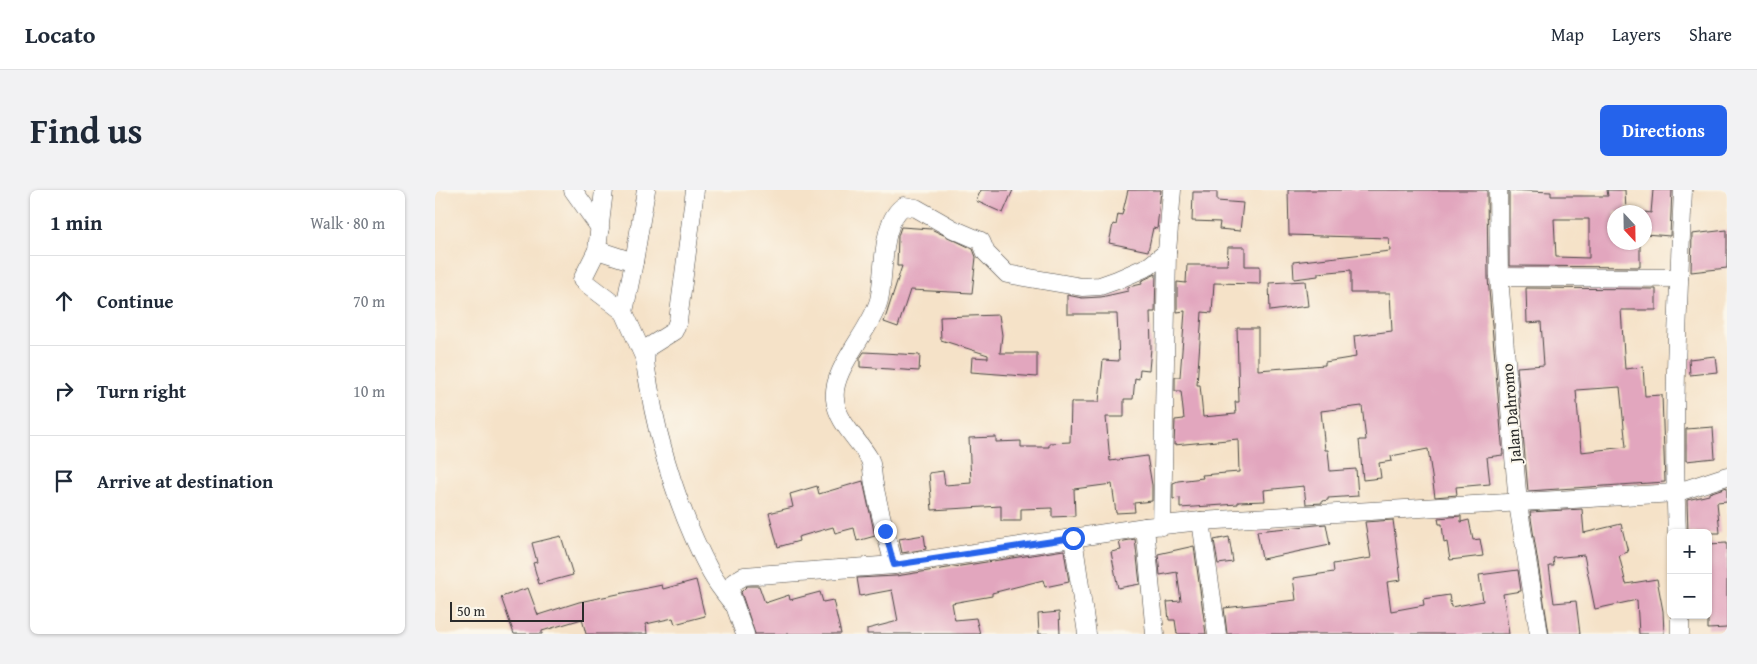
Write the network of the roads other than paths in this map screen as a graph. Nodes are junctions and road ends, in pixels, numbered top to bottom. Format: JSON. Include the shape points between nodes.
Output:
{"nodes":[{"id":1,"x":573,"y":190,"type":"edge"},
{"id":2,"x":604,"y":190,"type":"edge"},
{"id":3,"x":646,"y":190,"type":"edge"},
{"id":4,"x":695,"y":190,"type":"edge"},
{"id":5,"x":1172,"y":190,"type":"edge"},
{"id":6,"x":1498,"y":190,"type":"edge"},
{"id":7,"x":1683,"y":190,"type":"edge"},
{"id":8,"x":599,"y":228,"type":"junction"},
{"id":9,"x":597,"y":250,"type":"junction"},
{"id":10,"x":1167,"y":252,"type":"junction"},
{"id":11,"x":634,"y":262,"type":"junction"},
{"id":12,"x":1499,"y":277,"type":"junction"},
{"id":13,"x":1679,"y":278,"type":"junction"},
{"id":14,"x":624,"y":312,"type":"junction"},
{"id":15,"x":644,"y":357,"type":"junction"},
{"id":16,"x":1727,"y":476,"type":"edge"},
{"id":17,"x":1675,"y":492,"type":"junction"},
{"id":18,"x":1518,"y":504,"type":"junction"},
{"id":19,"x":1201,"y":522,"type":"junction"},
{"id":20,"x":1162,"y":526,"type":"junction"},
{"id":21,"x":1145,"y":527,"type":"junction"},
{"id":22,"x":1677,"y":529,"type":"edge"},
{"id":23,"x":1073,"y":538,"type":"junction"},
{"id":24,"x":894,"y":565,"type":"junction"},
{"id":25,"x":736,"y":608,"type":"junction"},
{"id":26,"x":1680,"y":619,"type":"edge"},
{"id":27,"x":745,"y":634,"type":"edge"},
{"id":28,"x":1087,"y":634,"type":"edge"},
{"id":29,"x":1155,"y":634,"type":"edge"},
{"id":30,"x":1217,"y":634,"type":"edge"},
{"id":31,"x":1539,"y":634,"type":"edge"},
{"id":32,"x":1680,"y":634,"type":"edge"}],
"edges":[{"from":1,"to":8,"type":"street"},
{"from":2,"to":8,"type":"street"},
{"from":3,"to":11,"type":"street"},
{"from":4,"to":15,"type":"street","via":[[678,321],[674,331],[647,348]]},
{"from":5,"to":10,"type":"street"},
{"from":6,"to":12,"type":"street","name":"Jalan Dahromo"},
{"from":7,"to":13,"type":"street"},
{"from":8,"to":9,"type":"street"},
{"from":9,"to":11,"type":"street"},
{"from":9,"to":14,"type":"street","via":[[582,280]]},
{"from":10,"to":20,"type":"street"},
{"from":10,"to":24,"type":"street","via":[[1149,266],[1117,280],[1100,286],[1082,287],[1007,274],[986,253],[981,241],[953,230],[917,208],[904,206],[898,210],[888,235],[879,299],[838,378],[835,399],[841,416],[870,459]]},
{"from":11,"to":14,"type":"street"},
{"from":12,"to":13,"type":"street"},
{"from":12,"to":18,"type":"street","name":"Jalan Dahromo"},
{"from":13,"to":17,"type":"street"},
{"from":14,"to":15,"type":"street"},
{"from":15,"to":25,"type":"street","via":[[666,461],[681,503],[711,574]]},
{"from":16,"to":17,"type":"street"},
{"from":17,"to":18,"type":"street"},
{"from":17,"to":22,"type":"street"},
{"from":18,"to":19,"type":"street"},
{"from":18,"to":31,"type":"street","name":"Jalan Dahromo"},
{"from":19,"to":20,"type":"street"},
{"from":19,"to":30,"type":"street"},
{"from":20,"to":21,"type":"street"},
{"from":21,"to":23,"type":"street"},
{"from":21,"to":29,"type":"street"},
{"from":23,"to":24,"type":"street"},
{"from":23,"to":28,"type":"street"},
{"from":24,"to":25,"type":"street","via":[[744,576],[734,582],[730,592]]},
{"from":25,"to":27,"type":"street"},
{"from":26,"to":32,"type":"street"}]}
